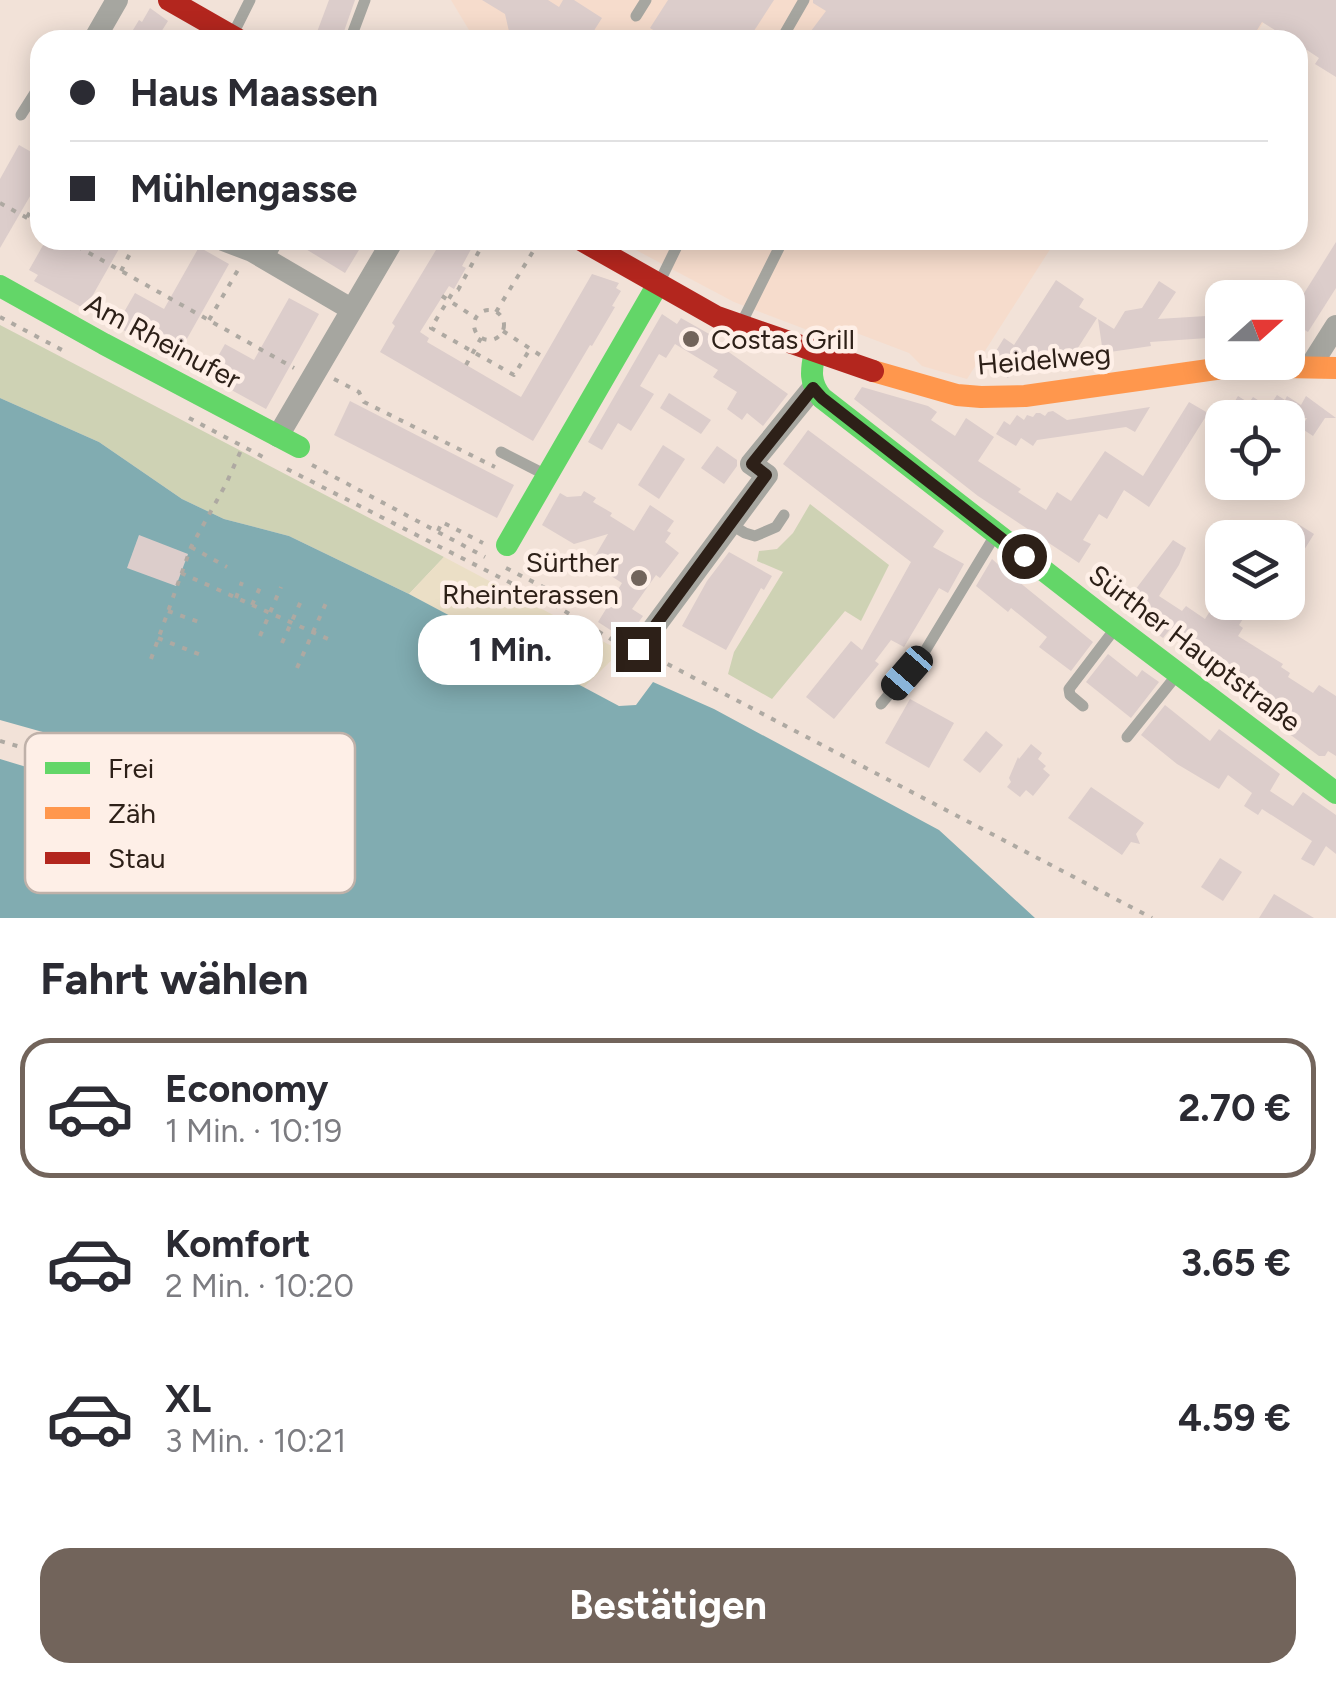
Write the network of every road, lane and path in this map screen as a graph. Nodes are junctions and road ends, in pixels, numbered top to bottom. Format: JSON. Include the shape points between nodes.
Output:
{"nodes":[{"id":1,"x":117,"y":0,"type":"edge"},
{"id":2,"x":169,"y":0,"type":"edge"},
{"id":3,"x":250,"y":0,"type":"edge"},
{"id":4,"x":365,"y":0,"type":"edge"},
{"id":5,"x":646,"y":0,"type":"edge"},
{"id":6,"x":804,"y":0,"type":"edge"},
{"id":7,"x":636,"y":16,"type":"dead end"},
{"id":8,"x":100,"y":30,"type":"edge"},
{"id":9,"x":221,"y":30,"type":"edge"},
{"id":10,"x":238,"y":30,"type":"edge"},
{"id":11,"x":354,"y":30,"type":"edge"},
{"id":12,"x":787,"y":30,"type":"edge"},
{"id":13,"x":30,"y":102,"type":"edge"},
{"id":14,"x":22,"y":115,"type":"dead end"},
{"id":15,"x":0,"y":203,"type":"edge"},
{"id":16,"x":30,"y":212,"type":"edge"},
{"id":17,"x":26,"y":218,"type":"junction"},
{"id":18,"x":30,"y":220,"type":"edge"},
{"id":19,"x":84,"y":250,"type":"edge"},
{"id":20,"x":132,"y":250,"type":"edge"},
{"id":21,"x":265,"y":250,"type":"edge"},
{"id":22,"x":387,"y":250,"type":"edge"},
{"id":23,"x":480,"y":250,"type":"edge"},
{"id":24,"x":534,"y":250,"type":"edge"},
{"id":25,"x":598,"y":250,"type":"edge"},
{"id":26,"x":675,"y":250,"type":"edge"},
{"id":27,"x":778,"y":250,"type":"edge"},
{"id":28,"x":121,"y":271,"type":"junction"},
{"id":29,"x":658,"y":284,"type":"junction"},
{"id":30,"x":0,"y":286,"type":"edge"},
{"id":31,"x":442,"y":296,"type":"dead end"},
{"id":32,"x":448,"y":300,"type":"junction"},
{"id":33,"x":351,"y":309,"type":"junction"},
{"id":34,"x":496,"y":312,"type":"junction"},
{"id":35,"x":476,"y":318,"type":"junction"},
{"id":36,"x":209,"y":320,"type":"junction"},
{"id":37,"x":740,"y":326,"type":"junction"},
{"id":38,"x":1336,"y":326,"type":"edge"},
{"id":39,"x":503,"y":331,"type":"junction"},
{"id":40,"x":481,"y":338,"type":"junction"},
{"id":41,"x":530,"y":349,"type":"junction"},
{"id":42,"x":473,"y":352,"type":"junction"},
{"id":43,"x":815,"y":352,"type":"junction"},
{"id":44,"x":543,"y":358,"type":"dead end"},
{"id":45,"x":466,"y":364,"type":"dead end"},
{"id":46,"x":1310,"y":366,"type":"junction"},
{"id":47,"x":1336,"y":368,"type":"edge"},
{"id":48,"x":314,"y":374,"type":"junction"},
{"id":49,"x":813,"y":388,"type":"junction"},
{"id":50,"x":278,"y":436,"type":"junction"},
{"id":51,"x":300,"y":447,"type":"joint"},
{"id":52,"x":501,"y":452,"type":"dead end"},
{"id":53,"x":504,"y":472,"type":"dead end"},
{"id":54,"x":547,"y":476,"type":"junction"},
{"id":55,"x":784,"y":515,"type":"dead end"},
{"id":56,"x":730,"y":524,"type":"junction"},
{"id":57,"x":437,"y":532,"type":"junction"},
{"id":58,"x":996,"y":533,"type":"junction"},
{"id":59,"x":191,"y":547,"type":"junction"},
{"id":60,"x":505,"y":556,"type":"junction"},
{"id":61,"x":486,"y":558,"type":"dead end"},
{"id":62,"x":227,"y":567,"type":"dead end"},
{"id":63,"x":181,"y":573,"type":"junction"},
{"id":64,"x":242,"y":582,"type":"dead end"},
{"id":65,"x":262,"y":583,"type":"dead end"},
{"id":66,"x":281,"y":587,"type":"dead end"},
{"id":67,"x":236,"y":598,"type":"junction"},
{"id":68,"x":301,"y":600,"type":"dead end"},
{"id":69,"x":326,"y":603,"type":"dead end"},
{"id":70,"x":252,"y":605,"type":"junction"},
{"id":71,"x":558,"y":608,"type":"junction"},
{"id":72,"x":168,"y":611,"type":"junction"},
{"id":73,"x":270,"y":612,"type":"junction"},
{"id":74,"x":199,"y":622,"type":"dead end"},
{"id":75,"x":291,"y":622,"type":"junction"},
{"id":76,"x":1116,"y":627,"type":"junction"},
{"id":77,"x":314,"y":632,"type":"junction"},
{"id":78,"x":260,"y":636,"type":"dead end"},
{"id":79,"x":158,"y":638,"type":"junction"},
{"id":80,"x":328,"y":639,"type":"dead end"},
{"id":81,"x":282,"y":642,"type":"dead end"},
{"id":82,"x":638,"y":649,"type":"junction"},
{"id":83,"x":201,"y":655,"type":"dead end"},
{"id":84,"x":151,"y":659,"type":"dead end"},
{"id":85,"x":297,"y":668,"type":"dead end"},
{"id":86,"x":1178,"y":673,"type":"junction"},
{"id":87,"x":881,"y":704,"type":"dead end"},
{"id":88,"x":1083,"y":706,"type":"dead end"},
{"id":89,"x":1127,"y":737,"type":"dead end"},
{"id":90,"x":0,"y":741,"type":"edge"},
{"id":91,"x":25,"y":748,"type":"edge"},
{"id":92,"x":1336,"y":793,"type":"edge"},
{"id":93,"x":1152,"y":918,"type":"edge"}],
"edges":[{"from":1,"to":8,"type":"street"},
{"from":2,"to":9,"type":"street"},
{"from":3,"to":10,"type":"lane"},
{"from":4,"to":11,"type":"lane"},
{"from":5,"to":7,"type":"lane"},
{"from":6,"to":12,"type":"lane"},
{"from":13,"to":14,"type":"lane"},
{"from":15,"to":17,"type":"path"},
{"from":16,"to":17,"type":"path"},
{"from":17,"to":18,"type":"path"},
{"from":19,"to":28,"type":"path"},
{"from":20,"to":28,"type":"path"},
{"from":21,"to":33,"type":"street"},
{"from":21,"to":36,"type":"path"},
{"from":22,"to":33,"type":"street"},
{"from":23,"to":32,"type":"path"},
{"from":24,"to":34,"type":"path"},
{"from":25,"to":29,"type":"street"},
{"from":26,"to":29,"type":"lane"},
{"from":27,"to":37,"type":"lane"},
{"from":28,"to":36,"type":"path"},
{"from":29,"to":37,"type":"street","name":"Heidelweg"},
{"from":29,"to":54,"type":"street"},
{"from":30,"to":50,"type":"street","name":"Am Rheinufer"},
{"from":31,"to":32,"type":"path"},
{"from":32,"to":35,"type":"path"},
{"from":32,"to":42,"type":"path","via":[[431,328]]},
{"from":33,"to":48,"type":"street"},
{"from":34,"to":35,"type":"path"},
{"from":34,"to":39,"type":"path"},
{"from":35,"to":40,"type":"path"},
{"from":36,"to":48,"type":"path"},
{"from":37,"to":43,"type":"street","name":"Heidelweg"},
{"from":38,"to":46,"type":"street"},
{"from":39,"to":40,"type":"path","via":[[494,340]]},
{"from":39,"to":41,"type":"path"},
{"from":40,"to":42,"type":"path"},
{"from":41,"to":42,"type":"path","via":[[514,376]]},
{"from":41,"to":44,"type":"path"},
{"from":42,"to":45,"type":"path"},
{"from":43,"to":46,"type":"street","name":"Heidelweg","via":[[926,388],[980,397],[1237,366]]},
{"from":43,"to":49,"type":"street"},
{"from":46,"to":47,"type":"street","name":"Heidelweg"},
{"from":48,"to":50,"type":"street"},
{"from":48,"to":53,"type":"path"},
{"from":49,"to":56,"type":"street","via":[[752,464],[766,475]]},
{"from":49,"to":58,"type":"street","name":"Sürther Hauptstraße"},
{"from":50,"to":51,"type":"street","name":"Am Rheinufer"},
{"from":51,"to":57,"type":"path","via":[[313,466]]},
{"from":52,"to":54,"type":"lane"},
{"from":54,"to":60,"type":"street"},
{"from":55,"to":56,"type":"lane","via":[[776,527],[755,536]]},
{"from":56,"to":82,"type":"street"},
{"from":57,"to":60,"type":"path","via":[[442,522]]},
{"from":57,"to":61,"type":"path"},
{"from":58,"to":76,"type":"street","name":"Sürther Hauptstraße"},
{"from":58,"to":87,"type":"lane","via":[[925,652]]},
{"from":59,"to":62,"type":"path"},
{"from":59,"to":63,"type":"path"},
{"from":59,"to":71,"type":"path","via":[[242,447]]},
{"from":60,"to":71,"type":"path","via":[[558,596]]},
{"from":63,"to":67,"type":"path"},
{"from":63,"to":72,"type":"path"},
{"from":64,"to":67,"type":"path"},
{"from":65,"to":70,"type":"path"},
{"from":66,"to":73,"type":"path"},
{"from":67,"to":70,"type":"path"},
{"from":68,"to":75,"type":"path"},
{"from":69,"to":77,"type":"path"},
{"from":70,"to":73,"type":"path"},
{"from":71,"to":82,"type":"path"},
{"from":72,"to":74,"type":"path"},
{"from":72,"to":79,"type":"path"},
{"from":73,"to":75,"type":"path"},
{"from":73,"to":78,"type":"path"},
{"from":75,"to":77,"type":"path"},
{"from":75,"to":81,"type":"path"},
{"from":76,"to":86,"type":"street","name":"Sürther Hauptstraße"},
{"from":76,"to":88,"type":"lane","via":[[1069,688]]},
{"from":77,"to":80,"type":"path"},
{"from":77,"to":85,"type":"path"},
{"from":79,"to":83,"type":"path"},
{"from":79,"to":84,"type":"path"},
{"from":82,"to":93,"type":"path"},
{"from":86,"to":89,"type":"lane"},
{"from":86,"to":92,"type":"street","name":"Sürther Hauptstraße"},
{"from":90,"to":91,"type":"path"}]}
